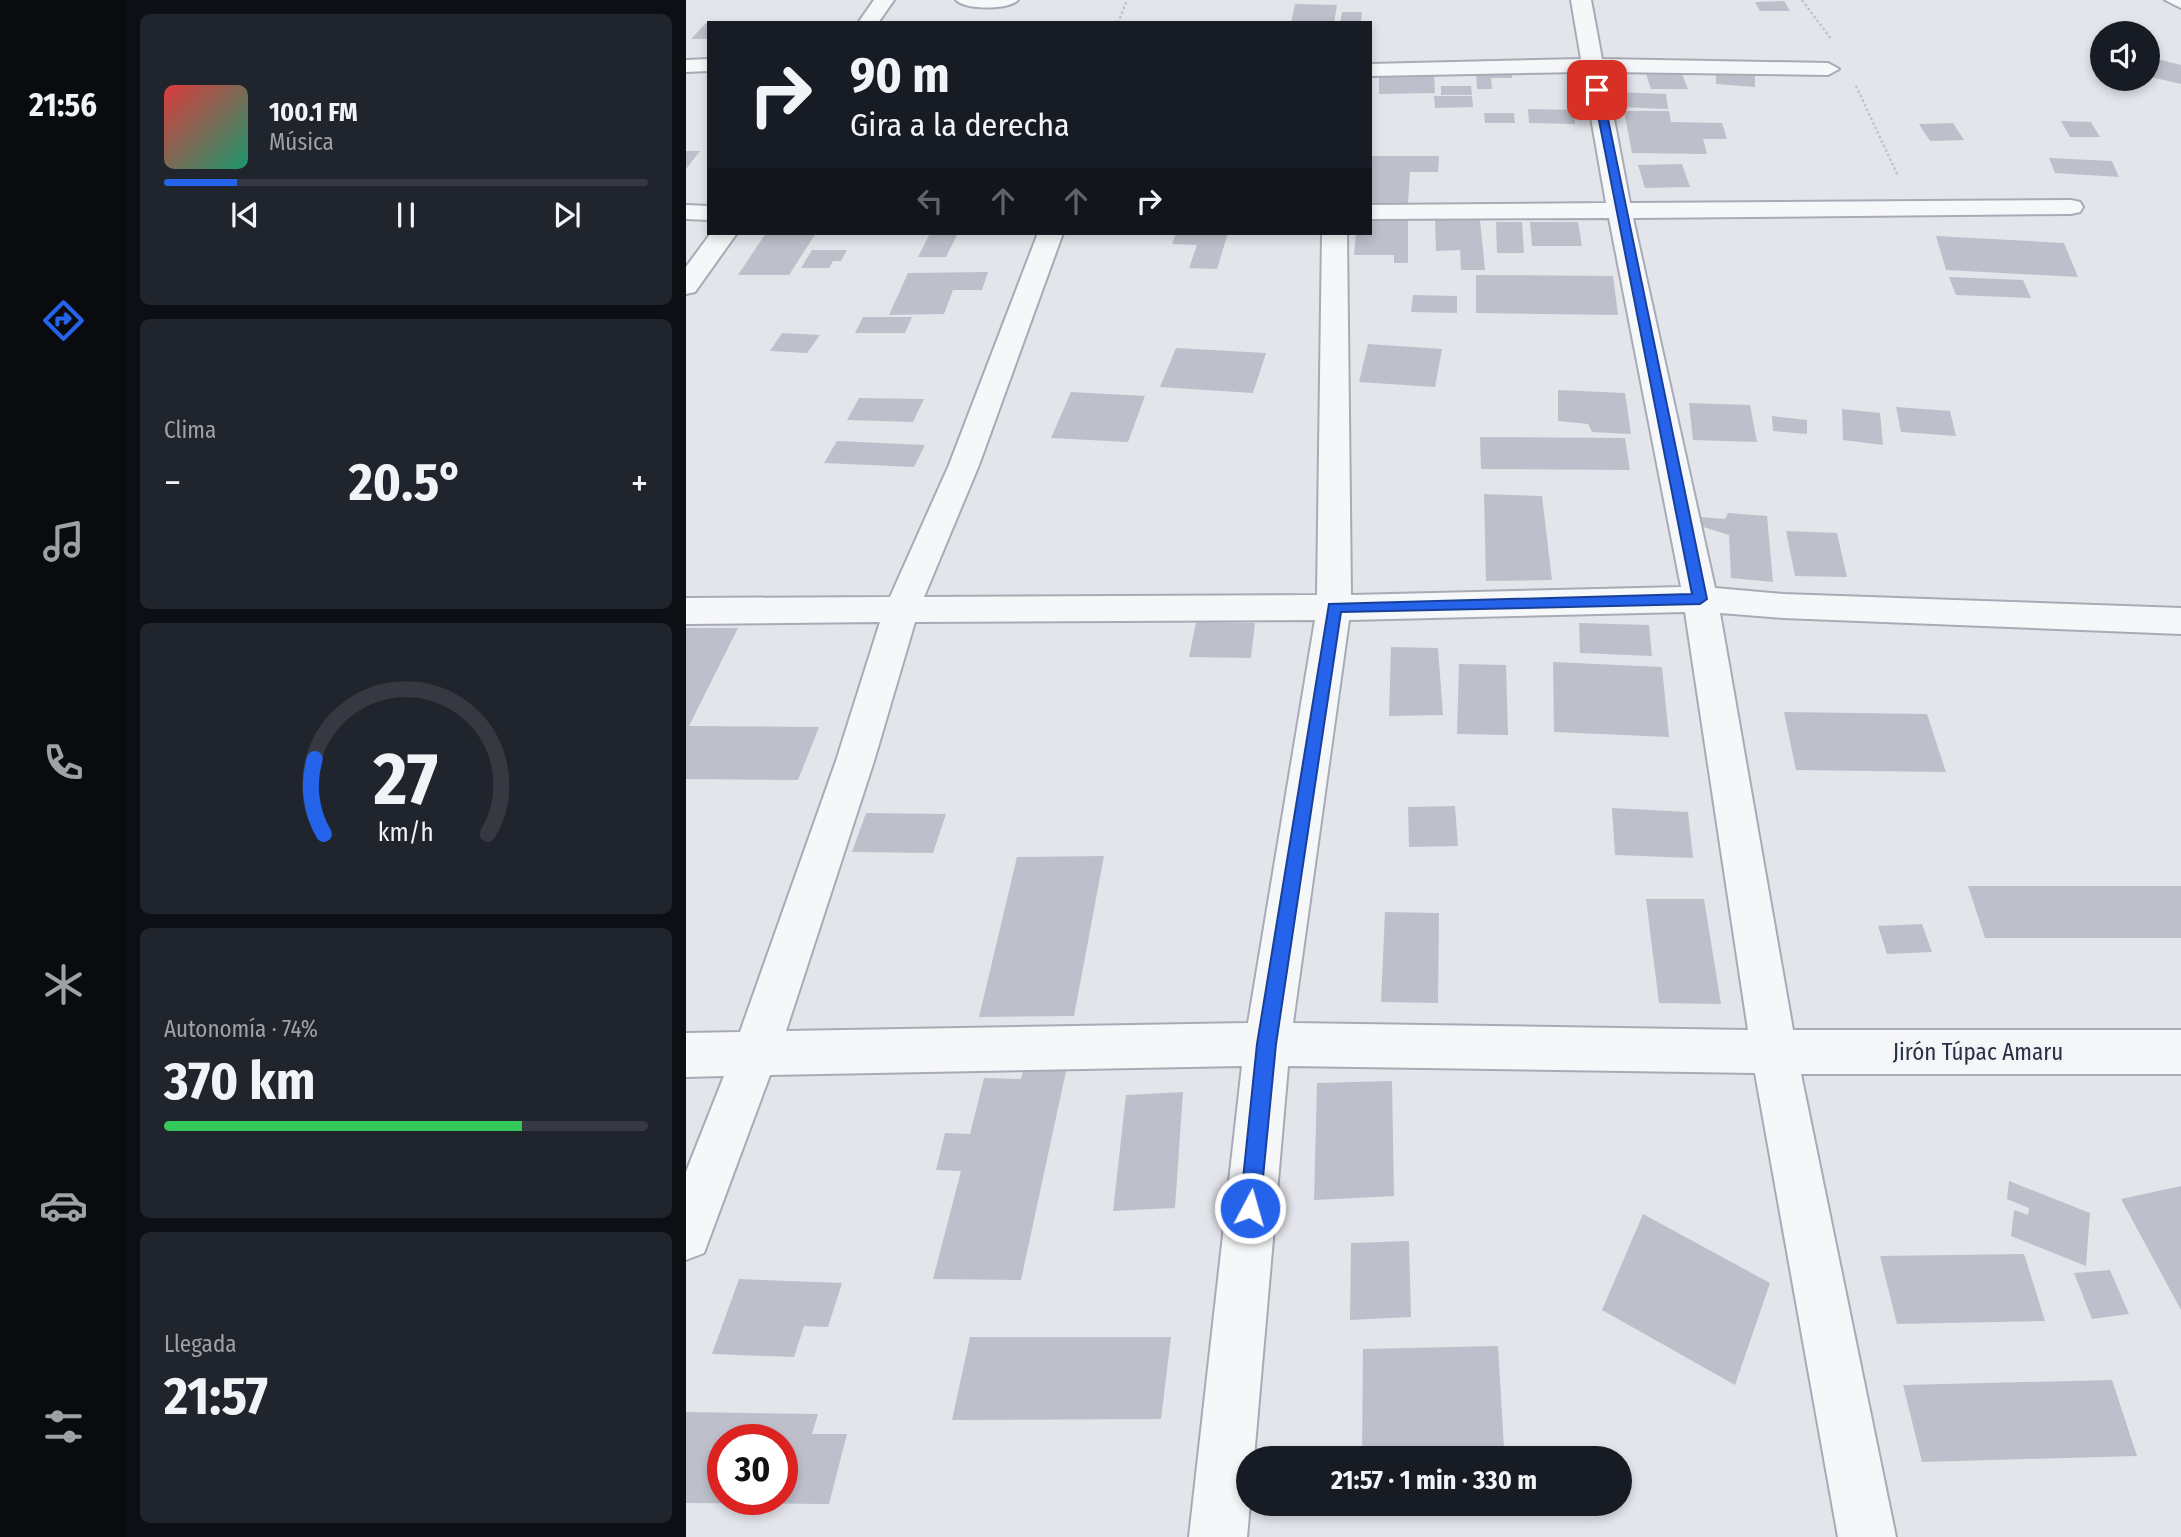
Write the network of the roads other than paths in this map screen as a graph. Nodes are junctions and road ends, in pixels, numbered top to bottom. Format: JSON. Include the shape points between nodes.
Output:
{"nodes":[{"id":1,"x":884,"y":0,"type":"edge"},
{"id":2,"x":966,"y":0,"type":"edge"},
{"id":3,"x":1007,"y":0,"type":"edge"},
{"id":4,"x":1581,"y":0,"type":"edge"},
{"id":5,"x":2175,"y":0,"type":"edge"},
{"id":6,"x":2181,"y":2,"type":"edge"},
{"id":7,"x":869,"y":21,"type":"edge"},
{"id":8,"x":707,"y":65,"type":"edge"},
{"id":9,"x":1593,"y":65,"type":"junction"},
{"id":10,"x":686,"y":66,"type":"edge"},
{"id":11,"x":1828,"y":68,"type":"road end"},
{"id":12,"x":1372,"y":70,"type":"edge"},
{"id":13,"x":2071,"y":207,"type":"dead end"},
{"id":14,"x":686,"y":212,"type":"edge"},
{"id":15,"x":707,"y":212,"type":"edge"},
{"id":16,"x":1372,"y":212,"type":"edge"},
{"id":17,"x":1620,"y":213,"type":"junction"},
{"id":18,"x":723,"y":235,"type":"edge"},
{"id":19,"x":1049,"y":235,"type":"edge"},
{"id":20,"x":1335,"y":235,"type":"edge"},
{"id":21,"x":686,"y":286,"type":"edge"},
{"id":22,"x":1700,"y":599,"type":"junction"},
{"id":23,"x":1334,"y":607,"type":"junction"},
{"id":24,"x":902,"y":609,"type":"junction"},
{"id":25,"x":686,"y":611,"type":"edge"},
{"id":26,"x":2181,"y":621,"type":"edge"},
{"id":27,"x":1266,"y":1044,"type":"junction"},
{"id":28,"x":1774,"y":1052,"type":"junction"},
{"id":29,"x":2181,"y":1052,"type":"edge"},
{"id":30,"x":686,"y":1055,"type":"edge"},
{"id":31,"x":755,"y":1055,"type":"junction"},
{"id":32,"x":686,"y":1235,"type":"edge"},
{"id":33,"x":1217,"y":1537,"type":"edge"},
{"id":34,"x":1867,"y":1537,"type":"edge"}],
"edges":[{"from":1,"to":7,"type":"street"},
{"from":2,"to":3,"type":"street"},
{"from":4,"to":9,"type":"street"},
{"from":5,"to":6,"type":"street"},
{"from":8,"to":10,"type":"street"},
{"from":9,"to":11,"type":"street"},
{"from":9,"to":12,"type":"street"},
{"from":9,"to":17,"type":"street"},
{"from":13,"to":17,"type":"street"},
{"from":14,"to":15,"type":"street"},
{"from":16,"to":17,"type":"street"},
{"from":17,"to":22,"type":"street"},
{"from":18,"to":21,"type":"street"},
{"from":19,"to":24,"type":"street","via":[[964,466]]},
{"from":20,"to":23,"type":"street"},
{"from":22,"to":23,"type":"street"},
{"from":22,"to":26,"type":"street","via":[[1797,607]]},
{"from":22,"to":28,"type":"street"},
{"from":23,"to":24,"type":"street"},
{"from":23,"to":27,"type":"street"},
{"from":24,"to":25,"type":"street"},
{"from":24,"to":31,"type":"street","via":[[856,761]]},
{"from":27,"to":28,"type":"street","name":"Jirón Túpac Amaru"},
{"from":27,"to":31,"type":"street","name":"Jirón Túpac Amaru"},
{"from":27,"to":33,"type":"street"},
{"from":28,"to":29,"type":"street","name":"Jirón Túpac Amaru"},
{"from":28,"to":34,"type":"street"},
{"from":30,"to":31,"type":"street","name":"Jirón Túpac Amaru"},
{"from":31,"to":32,"type":"street"}]}
